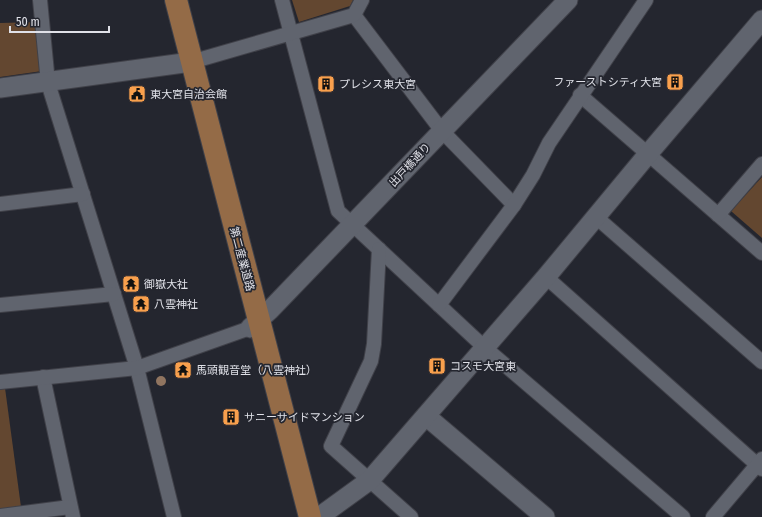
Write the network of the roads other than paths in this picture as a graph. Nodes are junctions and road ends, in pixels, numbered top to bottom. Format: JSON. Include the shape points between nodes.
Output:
{"nodes":[{"id":1,"x":40,"y":0,"type":"edge"},
{"id":2,"x":165,"y":0,"type":"edge"},
{"id":3,"x":176,"y":0,"type":"edge"},
{"id":4,"x":282,"y":0,"type":"edge"},
{"id":5,"x":362,"y":0,"type":"edge"},
{"id":6,"x":568,"y":0,"type":"edge"},
{"id":7,"x":646,"y":0,"type":"edge"},
{"id":8,"x":354,"y":15,"type":"junction"},
{"id":9,"x":762,"y":20,"type":"edge"},
{"id":10,"x":291,"y":33,"type":"junction"},
{"id":11,"x":186,"y":63,"type":"junction"},
{"id":12,"x":48,"y":83,"type":"junction"},
{"id":13,"x":0,"y":88,"type":"edge"},
{"id":14,"x":580,"y":95,"type":"junction"},
{"id":15,"x":442,"y":131,"type":"junction"},
{"id":16,"x":648,"y":154,"type":"junction"},
{"id":17,"x":762,"y":164,"type":"edge"},
{"id":18,"x":83,"y":194,"type":"junction"},
{"id":19,"x":0,"y":204,"type":"edge"},
{"id":20,"x":514,"y":205,"type":"junction"},
{"id":21,"x":718,"y":215,"type":"junction"},
{"id":22,"x":596,"y":217,"type":"junction"},
{"id":23,"x":353,"y":225,"type":"junction"},
{"id":24,"x":379,"y":249,"type":"junction"},
{"id":25,"x":762,"y":253,"type":"edge"},
{"id":26,"x":546,"y":278,"type":"junction"},
{"id":27,"x":114,"y":294,"type":"junction"},
{"id":28,"x":0,"y":305,"type":"edge"},
{"id":29,"x":439,"y":305,"type":"junction"},
{"id":30,"x":254,"y":325,"type":"junction"},
{"id":31,"x":484,"y":348,"type":"junction"},
{"id":32,"x":762,"y":362,"type":"edge"},
{"id":33,"x":137,"y":368,"type":"junction"},
{"id":34,"x":43,"y":377,"type":"junction"},
{"id":35,"x":0,"y":382,"type":"edge"},
{"id":36,"x":426,"y":416,"type":"junction"},
{"id":37,"x":760,"y":464,"type":"edge"},
{"id":38,"x":370,"y":480,"type":"junction"},
{"id":39,"x":71,"y":512,"type":"edge"},
{"id":40,"x":0,"y":516,"type":"edge"},
{"id":41,"x":174,"y":517,"type":"edge"},
{"id":42,"x":296,"y":517,"type":"edge"},
{"id":43,"x":310,"y":517,"type":"edge"},
{"id":44,"x":319,"y":517,"type":"edge"},
{"id":45,"x":411,"y":517,"type":"edge"},
{"id":46,"x":545,"y":517,"type":"edge"},
{"id":47,"x":683,"y":517,"type":"edge"},
{"id":48,"x":713,"y":517,"type":"edge"}],
"edges":[{"from":1,"to":12,"type":"street"},
{"from":2,"to":11,"type":"main road","name":"第二産業道路"},
{"from":3,"to":11,"type":"main road","name":"第二産業道路"},
{"from":4,"to":10,"type":"street"},
{"from":5,"to":8,"type":"street"},
{"from":6,"to":15,"type":"street","name":"出戸橋通り"},
{"from":7,"to":14,"type":"street"},
{"from":8,"to":10,"type":"street"},
{"from":8,"to":15,"type":"street"},
{"from":9,"to":16,"type":"street"},
{"from":10,"to":11,"type":"street"},
{"from":10,"to":23,"type":"street","via":[[338,211]]},
{"from":11,"to":12,"type":"street"},
{"from":11,"to":30,"type":"main road","name":"第二産業道路"},
{"from":12,"to":13,"type":"street"},
{"from":12,"to":18,"type":"street"},
{"from":14,"to":16,"type":"street"},
{"from":14,"to":20,"type":"street","via":[[548,143],[533,175]]},
{"from":15,"to":20,"type":"street"},
{"from":15,"to":23,"type":"street","name":"出戸橋通り"},
{"from":16,"to":21,"type":"street"},
{"from":16,"to":22,"type":"street"},
{"from":17,"to":21,"type":"street"},
{"from":18,"to":19,"type":"street"},
{"from":18,"to":27,"type":"street"},
{"from":20,"to":29,"type":"street"},
{"from":21,"to":25,"type":"street"},
{"from":22,"to":26,"type":"street"},
{"from":22,"to":32,"type":"street"},
{"from":23,"to":24,"type":"street"},
{"from":23,"to":30,"type":"street","name":"出戸橋通り"},
{"from":24,"to":29,"type":"street"},
{"from":24,"to":38,"type":"street","via":[[371,361],[331,446]]},
{"from":26,"to":31,"type":"street"},
{"from":26,"to":37,"type":"street"},
{"from":27,"to":28,"type":"street"},
{"from":27,"to":33,"type":"street"},
{"from":29,"to":31,"type":"street"},
{"from":30,"to":33,"type":"street"},
{"from":30,"to":42,"type":"main road","name":"第二産業道路"},
{"from":30,"to":43,"type":"main road","name":"第二産業道路"},
{"from":31,"to":36,"type":"street"},
{"from":31,"to":47,"type":"street"},
{"from":33,"to":34,"type":"street"},
{"from":33,"to":41,"type":"street"},
{"from":34,"to":35,"type":"street"},
{"from":34,"to":39,"type":"street"},
{"from":36,"to":38,"type":"street"},
{"from":36,"to":46,"type":"street"},
{"from":37,"to":48,"type":"street"},
{"from":38,"to":44,"type":"street"},
{"from":38,"to":45,"type":"street"},
{"from":39,"to":40,"type":"street"}]}
